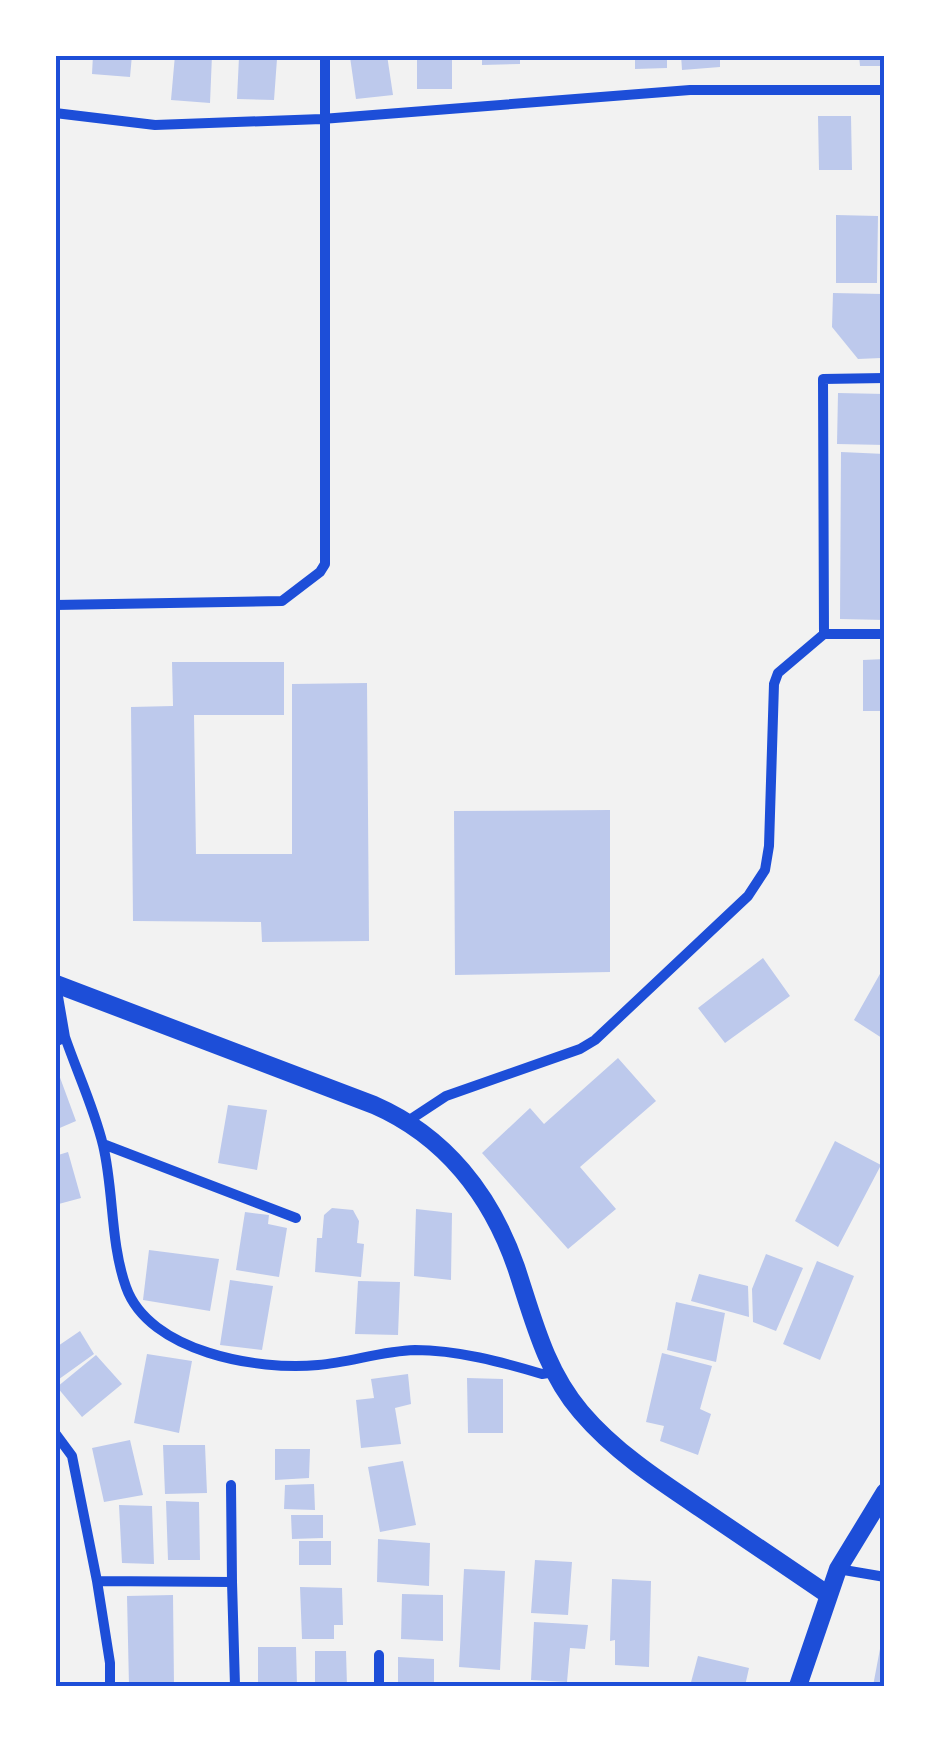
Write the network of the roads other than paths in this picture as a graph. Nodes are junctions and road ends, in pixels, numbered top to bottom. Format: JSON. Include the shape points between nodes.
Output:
{"nodes":[{"id":1,"x":325,"y":55,"type":"edge"},
{"id":2,"x":885,"y":90,"type":"edge"},
{"id":3,"x":55,"y":113,"type":"edge"},
{"id":4,"x":322,"y":119,"type":"junction"},
{"id":5,"x":885,"y":378,"type":"edge"},
{"id":6,"x":55,"y":605,"type":"edge"},
{"id":7,"x":824,"y":634,"type":"junction"},
{"id":8,"x":885,"y":634,"type":"edge"},
{"id":9,"x":56,"y":984,"type":"edge"},
{"id":10,"x":60,"y":1040,"type":"edge"},
{"id":11,"x":408,"y":1121,"type":"junction"},
{"id":12,"x":103,"y":1144,"type":"junction"},
{"id":13,"x":296,"y":1218,"type":"dead end"},
{"id":14,"x":554,"y":1372,"type":"junction"},
{"id":15,"x":55,"y":1433,"type":"edge"},
{"id":16,"x":231,"y":1485,"type":"dead end"},
{"id":17,"x":885,"y":1492,"type":"edge"},
{"id":18,"x":838,"y":1569,"type":"junction"},
{"id":19,"x":885,"y":1578,"type":"edge"},
{"id":20,"x":96,"y":1581,"type":"junction"},
{"id":21,"x":232,"y":1582,"type":"junction"},
{"id":22,"x":826,"y":1594,"type":"junction"},
{"id":23,"x":379,"y":1655,"type":"dead end"},
{"id":24,"x":110,"y":1686,"type":"edge"},
{"id":25,"x":235,"y":1686,"type":"edge"},
{"id":26,"x":379,"y":1686,"type":"edge"},
{"id":27,"x":798,"y":1686,"type":"edge"}],
"edges":[{"from":1,"to":4,"type":"street"},
{"from":2,"to":4,"type":"street","via":[[690,90]]},
{"from":3,"to":4,"type":"street","via":[[154,125]]},
{"from":4,"to":6,"type":"street","via":[[320,572],[282,601]]},
{"from":5,"to":7,"type":"street","via":[[823,378]]},
{"from":7,"to":8,"type":"street"},
{"from":7,"to":11,"type":"street","via":[[774,684],[770,846],[759,884],[594,1040],[446,1096]]},
{"from":9,"to":10,"type":"street"},
{"from":9,"to":11,"type":"street"},
{"from":10,"to":12,"type":"street"},
{"from":11,"to":14,"type":"street","via":[[457,1164],[492,1212]]},
{"from":12,"to":13,"type":"street"},
{"from":12,"to":14,"type":"street","via":[[126,1286],[148,1321],[178,1342],[270,1366],[418,1350]]},
{"from":14,"to":22,"type":"street","via":[[580,1412],[648,1473]]},
{"from":15,"to":20,"type":"street","via":[[72,1456]]},
{"from":16,"to":21,"type":"street"},
{"from":17,"to":18,"type":"street"},
{"from":18,"to":19,"type":"street"},
{"from":18,"to":22,"type":"street"},
{"from":20,"to":21,"type":"street"},
{"from":20,"to":24,"type":"street"},
{"from":21,"to":25,"type":"street"},
{"from":22,"to":27,"type":"street"},
{"from":23,"to":26,"type":"street"}]}
